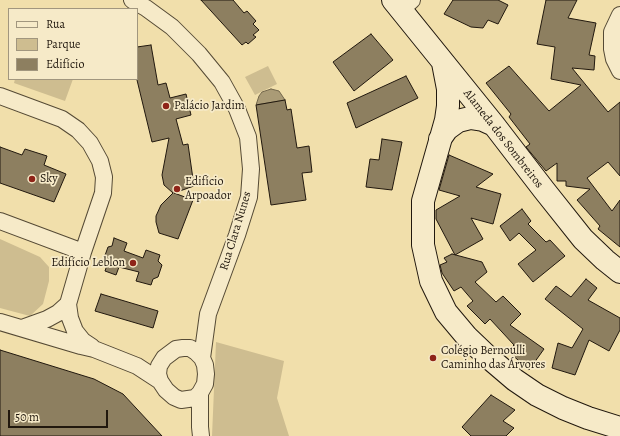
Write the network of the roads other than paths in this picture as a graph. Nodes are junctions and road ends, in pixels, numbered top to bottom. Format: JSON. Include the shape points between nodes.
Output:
{"nodes":[{"id":1,"x":132,"y":0,"type":"edge"},
{"id":2,"x":402,"y":3,"type":"edge"},
{"id":3,"x":620,"y":15,"type":"edge"},
{"id":4,"x":443,"y":63,"type":"junction"},
{"id":5,"x":620,"y":71,"type":"edge"},
{"id":6,"x":0,"y":96,"type":"edge"},
{"id":7,"x":494,"y":125,"type":"junction"},
{"id":8,"x":440,"y":139,"type":"junction"},
{"id":9,"x":0,"y":221,"type":"edge"},
{"id":10,"x":83,"y":252,"type":"junction"},
{"id":11,"x":620,"y":272,"type":"edge"},
{"id":12,"x":68,"y":304,"type":"junction"},
{"id":13,"x":208,"y":314,"type":"junction"},
{"id":14,"x":0,"y":322,"type":"edge"},
{"id":15,"x":22,"y":328,"type":"junction"},
{"id":16,"x":183,"y":348,"type":"junction"},
{"id":17,"x":94,"y":349,"type":"junction"},
{"id":18,"x":164,"y":358,"type":"junction"},
{"id":19,"x":202,"y":358,"type":"junction"},
{"id":20,"x":137,"y":366,"type":"junction"},
{"id":21,"x":160,"y":381,"type":"junction"},
{"id":22,"x":200,"y":393,"type":"junction"},
{"id":23,"x":181,"y":400,"type":"junction"},
{"id":24,"x":620,"y":428,"type":"edge"},
{"id":25,"x":201,"y":431,"type":"edge"}],
"edges":[{"from":1,"to":13,"type":"street","name":"Rua Clara Nunes","via":[[172,27],[213,71],[237,109],[248,137],[251,169],[248,197]]},
{"from":2,"to":4,"type":"street","name":"Alameda dos Sombreiros"},
{"from":3,"to":5,"type":"street","via":[[612,32],[614,59]]},
{"from":4,"to":7,"type":"street","name":"Alameda dos Sombreiros"},
{"from":4,"to":8,"type":"street","via":[[448,106]]},
{"from":6,"to":10,"type":"street","via":[[62,119],[78,130],[90,143],[100,161],[104,178],[103,193]]},
{"from":7,"to":8,"type":"street","via":[[470,118],[458,121],[447,129]]},
{"from":7,"to":11,"type":"street","name":"Alameda dos Sombreiros","via":[[583,239]]},
{"from":8,"to":24,"type":"street","via":[[423,201],[423,245],[431,281],[446,312],[488,357],[537,395],[588,418]]},
{"from":9,"to":10,"type":"street"},
{"from":10,"to":12,"type":"street"},
{"from":12,"to":15,"type":"street","via":[[47,319]]},
{"from":12,"to":17,"type":"street","via":[[75,331]]},
{"from":13,"to":16,"type":"street","name":"Rua Clara Nunes"},
{"from":13,"to":19,"type":"street","name":"Rua Clara Nunes"},
{"from":14,"to":15,"type":"street"},
{"from":15,"to":17,"type":"street"},
{"from":16,"to":18,"type":"street","via":[[176,349]]},
{"from":16,"to":19,"type":"street","via":[[190,348]]},
{"from":17,"to":20,"type":"street"},
{"from":18,"to":20,"type":"street"},
{"from":18,"to":21,"type":"street","via":[[159,366]]},
{"from":19,"to":22,"type":"street","via":[[206,374],[205,384]]},
{"from":20,"to":21,"type":"street"},
{"from":21,"to":23,"type":"street","via":[[166,390]]},
{"from":22,"to":23,"type":"street","via":[[195,398]]},
{"from":22,"to":25,"type":"street"},
{"from":23,"to":25,"type":"street"}]}
